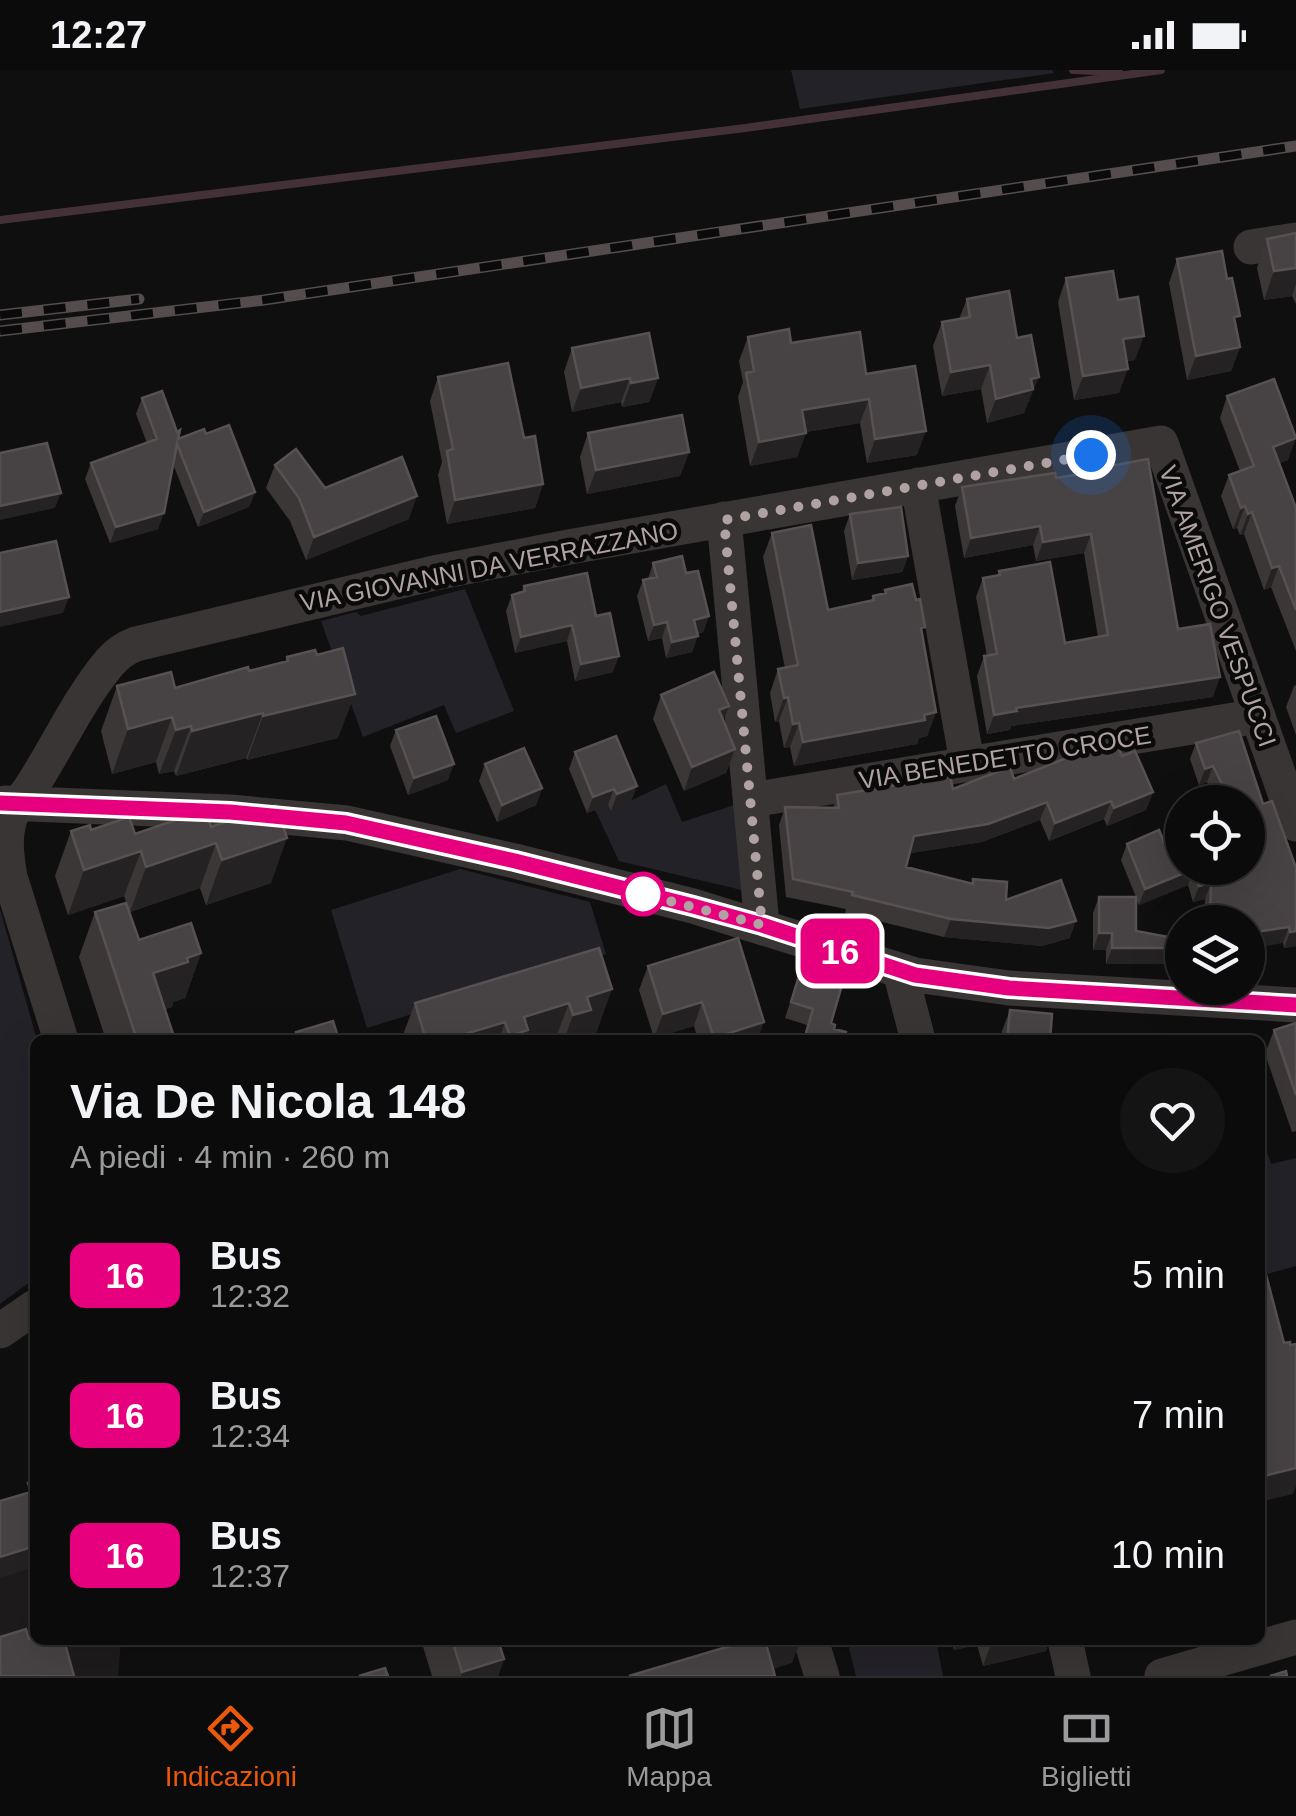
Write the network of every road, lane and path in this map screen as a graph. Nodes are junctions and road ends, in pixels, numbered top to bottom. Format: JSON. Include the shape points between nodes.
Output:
{"nodes":[{"id":1,"x":1296,"y":240,"type":"edge"},
{"id":2,"x":1251,"y":247,"type":"dead end"},
{"id":3,"x":1161,"y":443,"type":"joint"},
{"id":4,"x":918,"y":485,"type":"junction"},
{"id":5,"x":724,"y":520,"type":"junction"},
{"id":6,"x":1258,"y":716,"type":"junction"},
{"id":7,"x":967,"y":762,"type":"junction"},
{"id":8,"x":752,"y":800,"type":"junction"},
{"id":9,"x":9,"y":803,"type":"edge"},
{"id":10,"x":1296,"y":824,"type":"edge"},
{"id":11,"x":3,"y":840,"type":"edge"},
{"id":12,"x":762,"y":925,"type":"junction"},
{"id":13,"x":900,"y":971,"type":"junction"},
{"id":14,"x":1296,"y":1005,"type":"edge"},
{"id":15,"x":59,"y":1035,"type":"edge"},
{"id":16,"x":917,"y":1035,"type":"edge"},
{"id":17,"x":30,"y":1310,"type":"edge"},
{"id":18,"x":0,"y":1331,"type":"edge"},
{"id":19,"x":1296,"y":1637,"type":"edge"},
{"id":20,"x":813,"y":1645,"type":"edge"},
{"id":21,"x":1066,"y":1645,"type":"edge"},
{"id":22,"x":822,"y":1676,"type":"edge"},
{"id":23,"x":1074,"y":1676,"type":"edge"},
{"id":24,"x":1162,"y":1676,"type":"edge"}],
"edges":[{"from":1,"to":2,"type":"street"},
{"from":3,"to":4,"type":"street","name":"VIA GIOVANNI DA VERRAZZANO"},
{"from":3,"to":6,"type":"street","name":"VIA AMERIGO VESPUCCI"},
{"from":4,"to":5,"type":"street","name":"VIA GIOVANNI DA VERRAZZANO"},
{"from":4,"to":7,"type":"street"},
{"from":5,"to":8,"type":"street"},
{"from":5,"to":9,"type":"street","name":"VIA GIOVANNI DA VERRAZZANO","via":[[434,573],[128,648],[104,670],[29,791]]},
{"from":6,"to":7,"type":"street","name":"VIA BENEDETTO CROCE"},
{"from":6,"to":10,"type":"street","name":"VIA AMERIGO VESPUCCI"},
{"from":7,"to":8,"type":"street","name":"VIA BENEDETTO CROCE"},
{"from":8,"to":12,"type":"street"},
{"from":9,"to":11,"type":"street","name":"VIA GIOVANNI DA VERRAZZANO"},
{"from":9,"to":12,"type":"street","via":[[346,823]]},
{"from":11,"to":15,"type":"street"},
{"from":12,"to":13,"type":"street"},
{"from":13,"to":14,"type":"street","via":[[1009,988]]},
{"from":13,"to":16,"type":"street"},
{"from":17,"to":18,"type":"street"},
{"from":19,"to":24,"type":"street"},
{"from":20,"to":22,"type":"street"},
{"from":21,"to":23,"type":"street"}]}
